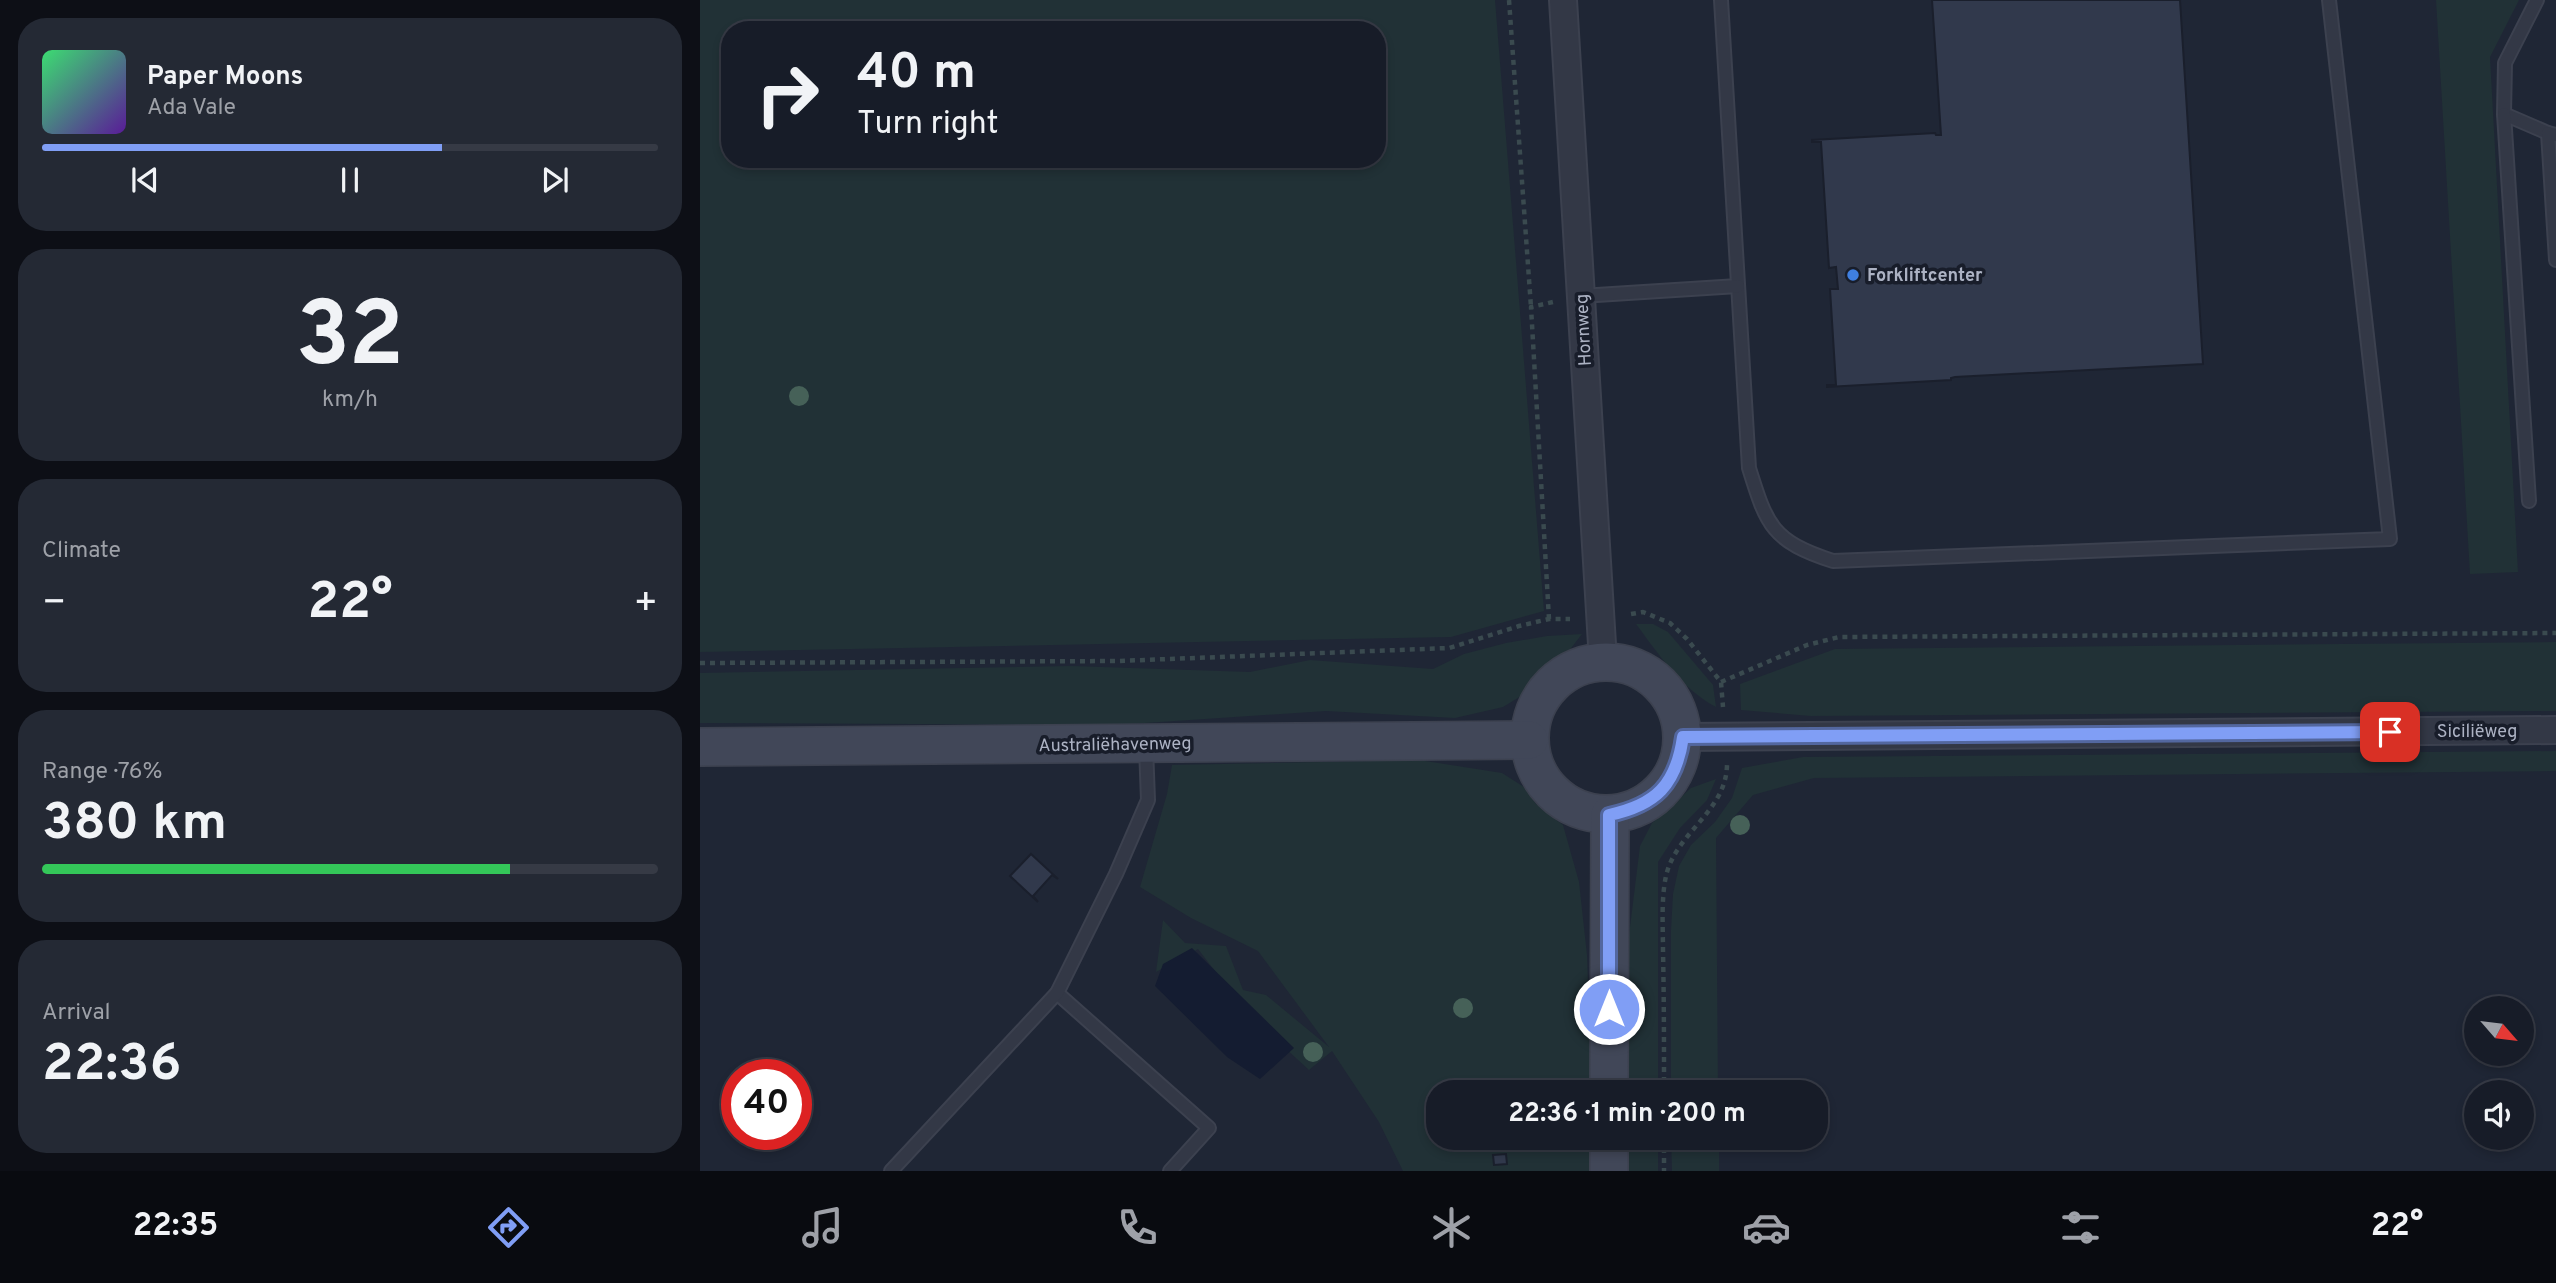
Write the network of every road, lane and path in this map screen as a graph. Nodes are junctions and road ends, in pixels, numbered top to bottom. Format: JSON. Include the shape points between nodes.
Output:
{"nodes":[{"id":1,"x":1509,"y":0,"type":"edge"},
{"id":2,"x":1563,"y":0,"type":"edge"},
{"id":3,"x":1721,"y":0,"type":"edge"},
{"id":4,"x":2329,"y":0,"type":"edge"},
{"id":5,"x":2537,"y":0,"type":"edge"},
{"id":6,"x":2504,"y":114,"type":"junction"},
{"id":7,"x":2552,"y":134,"type":"edge"},
{"id":8,"x":2556,"y":260,"type":"edge"},
{"id":9,"x":1738,"y":286,"type":"junction"},
{"id":10,"x":1581,"y":296,"type":"junction"},
{"id":11,"x":1531,"y":307,"type":"junction"},
{"id":12,"x":2529,"y":501,"type":"dead end"},
{"id":13,"x":1599,"y":618,"type":"junction"},
{"id":14,"x":1549,"y":619,"type":"junction"},
{"id":15,"x":2556,"y":633,"type":"edge"},
{"id":16,"x":1603,"y":661,"type":"junction"},
{"id":17,"x":700,"y":663,"type":"edge"},
{"id":18,"x":1721,"y":682,"type":"junction"},
{"id":19,"x":2556,"y":730,"type":"edge"},
{"id":20,"x":1683,"y":737,"type":"junction"},
{"id":21,"x":1727,"y":737,"type":"junction"},
{"id":22,"x":1529,"y":740,"type":"junction"},
{"id":23,"x":1145,"y":743,"type":"junction"},
{"id":24,"x":700,"y":747,"type":"edge"},
{"id":25,"x":1609,"y":815,"type":"junction"},
{"id":26,"x":1057,"y":993,"type":"junction"},
{"id":27,"x":1609,"y":1080,"type":"edge"},
{"id":28,"x":1664,"y":1080,"type":"edge"},
{"id":29,"x":1609,"y":1150,"type":"edge"},
{"id":30,"x":1664,"y":1150,"type":"edge"},
{"id":31,"x":891,"y":1171,"type":"edge"},
{"id":32,"x":1170,"y":1171,"type":"edge"},
{"id":33,"x":1609,"y":1171,"type":"edge"},
{"id":34,"x":1664,"y":1171,"type":"edge"}],
"edges":[{"from":1,"to":11,"type":"path"},
{"from":2,"to":10,"type":"street","name":"Hornweg"},
{"from":3,"to":9,"type":"lane"},
{"from":4,"to":9,"type":"lane","via":[[2390,539],[1833,561],[1815,555],[1782,538],[1763,512],[1749,468]]},
{"from":5,"to":6,"type":"lane","via":[[2505,63]]},
{"from":6,"to":7,"type":"lane"},
{"from":6,"to":12,"type":"lane"},
{"from":7,"to":8,"type":"lane"},
{"from":9,"to":10,"type":"lane"},
{"from":10,"to":11,"type":"path"},
{"from":10,"to":13,"type":"street","name":"Hornweg"},
{"from":11,"to":14,"type":"path"},
{"from":13,"to":14,"type":"path"},
{"from":13,"to":16,"type":"street","name":"Hornweg"},
{"from":13,"to":18,"type":"path","via":[[1643,612],[1670,623]]},
{"from":14,"to":17,"type":"path","via":[[1449,648],[1118,661]]},
{"from":15,"to":18,"type":"path","via":[[1839,637],[1807,645]]},
{"from":16,"to":20,"type":"street","via":[[1628,664],[1650,674],[1668,691],[1679,713]]},
{"from":16,"to":22,"type":"street","via":[[1580,665],[1559,677],[1532,716]]},
{"from":18,"to":21,"type":"path"},
{"from":19,"to":21,"type":"street","name":"Siciliëweg"},
{"from":20,"to":21,"type":"street","name":"Siciliëweg"},
{"from":20,"to":25,"type":"street","via":[[1680,760],[1653,799]]},
{"from":21,"to":28,"type":"path","via":[[1722,791],[1676,848],[1666,877]]},
{"from":22,"to":23,"type":"street","name":"Australiëhavenweg"},
{"from":22,"to":25,"type":"street","via":[[1534,764],[1563,802],[1585,812]]},
{"from":23,"to":24,"type":"street","name":"Australiëhavenweg"},
{"from":23,"to":26,"type":"lane","via":[[1148,800]]},
{"from":25,"to":27,"type":"street"},
{"from":26,"to":31,"type":"lane"},
{"from":26,"to":32,"type":"lane","via":[[1209,1128]]},
{"from":29,"to":33,"type":"street"},
{"from":30,"to":34,"type":"path"}]}
